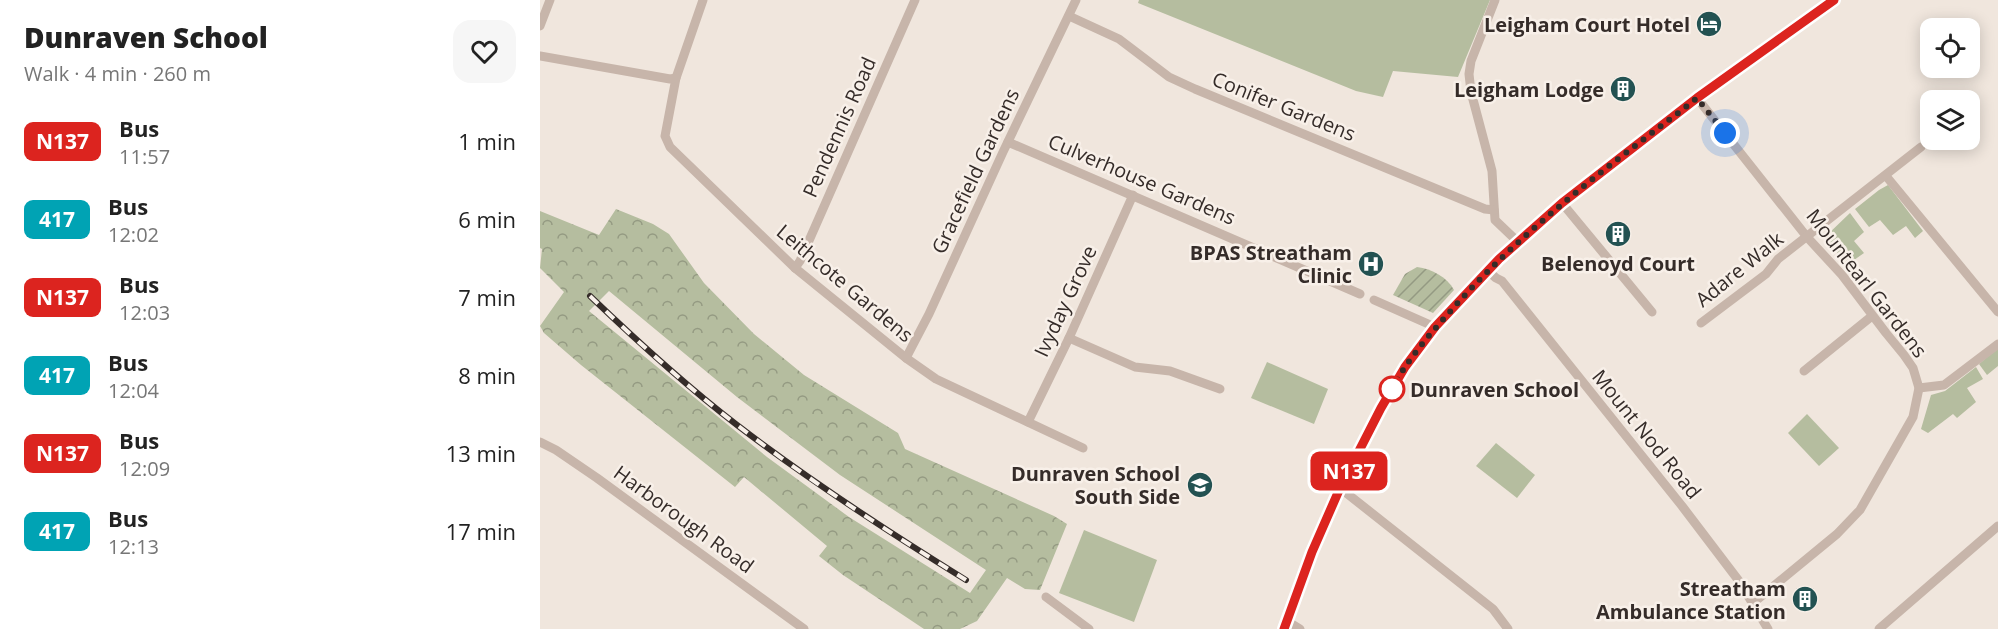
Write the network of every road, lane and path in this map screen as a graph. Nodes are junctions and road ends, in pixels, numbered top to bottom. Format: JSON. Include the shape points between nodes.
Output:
{"nodes":[{"id":1,"x":550,"y":0,"type":"edge"},
{"id":2,"x":703,"y":0,"type":"edge"},
{"id":3,"x":915,"y":0,"type":"edge"},
{"id":4,"x":1076,"y":0,"type":"edge"},
{"id":5,"x":1495,"y":0,"type":"edge"},
{"id":6,"x":1834,"y":0,"type":"edge"},
{"id":7,"x":1069,"y":16,"type":"junction"},
{"id":8,"x":540,"y":26,"type":"edge"},
{"id":9,"x":540,"y":56,"type":"edge"},
{"id":10,"x":676,"y":78,"type":"junction"},
{"id":11,"x":1697,"y":98,"type":"junction"},
{"id":12,"x":1008,"y":142,"type":"junction"},
{"id":13,"x":1920,"y":148,"type":"edge"},
{"id":14,"x":1886,"y":176,"type":"junction"},
{"id":15,"x":1133,"y":195,"type":"junction"},
{"id":16,"x":1562,"y":203,"type":"junction"},
{"id":17,"x":1495,"y":215,"type":"junction"},
{"id":18,"x":1807,"y":237,"type":"junction"},
{"id":19,"x":1518,"y":241,"type":"junction"},
{"id":20,"x":795,"y":268,"type":"junction"},
{"id":21,"x":1488,"y":271,"type":"junction"},
{"id":22,"x":1360,"y":294,"type":"dead end"},
{"id":23,"x":1374,"y":300,"type":"dead end"},
{"id":24,"x":1652,"y":312,"type":"dead end"},
{"id":25,"x":1998,"y":312,"type":"edge"},
{"id":26,"x":1872,"y":316,"type":"junction"},
{"id":27,"x":1701,"y":323,"type":"dead end"},
{"id":28,"x":1435,"y":327,"type":"junction"},
{"id":29,"x":1069,"y":338,"type":"junction"},
{"id":30,"x":1998,"y":344,"type":"edge"},
{"id":31,"x":906,"y":358,"type":"junction"},
{"id":32,"x":1804,"y":371,"type":"dead end"},
{"id":33,"x":1919,"y":388,"type":"junction"},
{"id":34,"x":1220,"y":389,"type":"dead end"},
{"id":35,"x":1028,"y":422,"type":"junction"},
{"id":36,"x":540,"y":442,"type":"edge"},
{"id":37,"x":1083,"y":448,"type":"dead end"},
{"id":38,"x":1340,"y":488,"type":"junction"},
{"id":39,"x":1998,"y":526,"type":"edge"},
{"id":40,"x":1046,"y":597,"type":"dead end"},
{"id":41,"x":1753,"y":603,"type":"junction"},
{"id":42,"x":1285,"y":625,"type":"edge"},
{"id":43,"x":804,"y":629,"type":"edge"},
{"id":44,"x":1089,"y":629,"type":"edge"},
{"id":45,"x":1300,"y":629,"type":"edge"},
{"id":46,"x":1508,"y":629,"type":"edge"},
{"id":47,"x":1768,"y":629,"type":"edge"},
{"id":48,"x":1880,"y":629,"type":"edge"}],
"edges":[{"from":1,"to":8,"type":"street"},
{"from":2,"to":10,"type":"street","name":"Leithcote Gardens"},
{"from":3,"to":20,"type":"street","name":"Pendennis Road"},
{"from":4,"to":7,"type":"street","name":"Gracefield Gardens"},
{"from":5,"to":17,"type":"street","via":[[1469,74],[1492,171]]},
{"from":6,"to":11,"type":"street"},
{"from":7,"to":12,"type":"street","name":"Gracefield Gardens"},
{"from":7,"to":17,"type":"street","name":"Conifer Gardens","via":[[1119,39],[1169,77]]},
{"from":9,"to":10,"type":"street"},
{"from":10,"to":20,"type":"street","name":"Leithcote Gardens","via":[[665,136],[670,147]]},
{"from":11,"to":16,"type":"street"},
{"from":11,"to":18,"type":"street","name":"Mountearl Gardens"},
{"from":12,"to":15,"type":"street","name":"Culverhouse Gardens"},
{"from":12,"to":31,"type":"street","name":"Gracefield Gardens"},
{"from":13,"to":14,"type":"street","name":"Adare Walk"},
{"from":14,"to":18,"type":"street","name":"Adare Walk"},
{"from":14,"to":25,"type":"street"},
{"from":15,"to":22,"type":"street","name":"Culverhouse Gardens"},
{"from":15,"to":29,"type":"street","name":"Ivyday Grove"},
{"from":16,"to":19,"type":"street"},
{"from":16,"to":24,"type":"street"},
{"from":17,"to":19,"type":"street"},
{"from":18,"to":26,"type":"street","name":"Mountearl Gardens"},
{"from":18,"to":27,"type":"street","name":"Adare Walk"},
{"from":19,"to":21,"type":"street"},
{"from":20,"to":31,"type":"street","name":"Leithcote Gardens"},
{"from":21,"to":28,"type":"street"},
{"from":21,"to":41,"type":"street","name":"Mount Nod Road","via":[[1502,281],[1682,506]]},
{"from":23,"to":28,"type":"street"},
{"from":26,"to":32,"type":"street"},
{"from":26,"to":33,"type":"street","name":"Mountearl Gardens","via":[[1913,368]]},
{"from":28,"to":38,"type":"street","via":[[1405,367]]},
{"from":29,"to":34,"type":"street","via":[[1135,367],[1170,371]]},
{"from":29,"to":35,"type":"street","name":"Ivyday Grove"},
{"from":30,"to":33,"type":"street","via":[[1944,385]]},
{"from":31,"to":35,"type":"street","name":"Leithcote Gardens","via":[[936,379]]},
{"from":33,"to":41,"type":"street","name":"Mountearl Gardens","via":[[1913,417],[1860,510],[1837,534]]},
{"from":35,"to":37,"type":"street","name":"Leithcote Gardens"},
{"from":36,"to":43,"type":"street","name":"Harborough Road","via":[[597,478]]},
{"from":38,"to":42,"type":"street"},
{"from":38,"to":46,"type":"street","via":[[1493,609]]},
{"from":39,"to":48,"type":"street"},
{"from":40,"to":44,"type":"street"},
{"from":41,"to":47,"type":"street","name":"Mount Nod Road"},
{"from":42,"to":45,"type":"street"}]}
